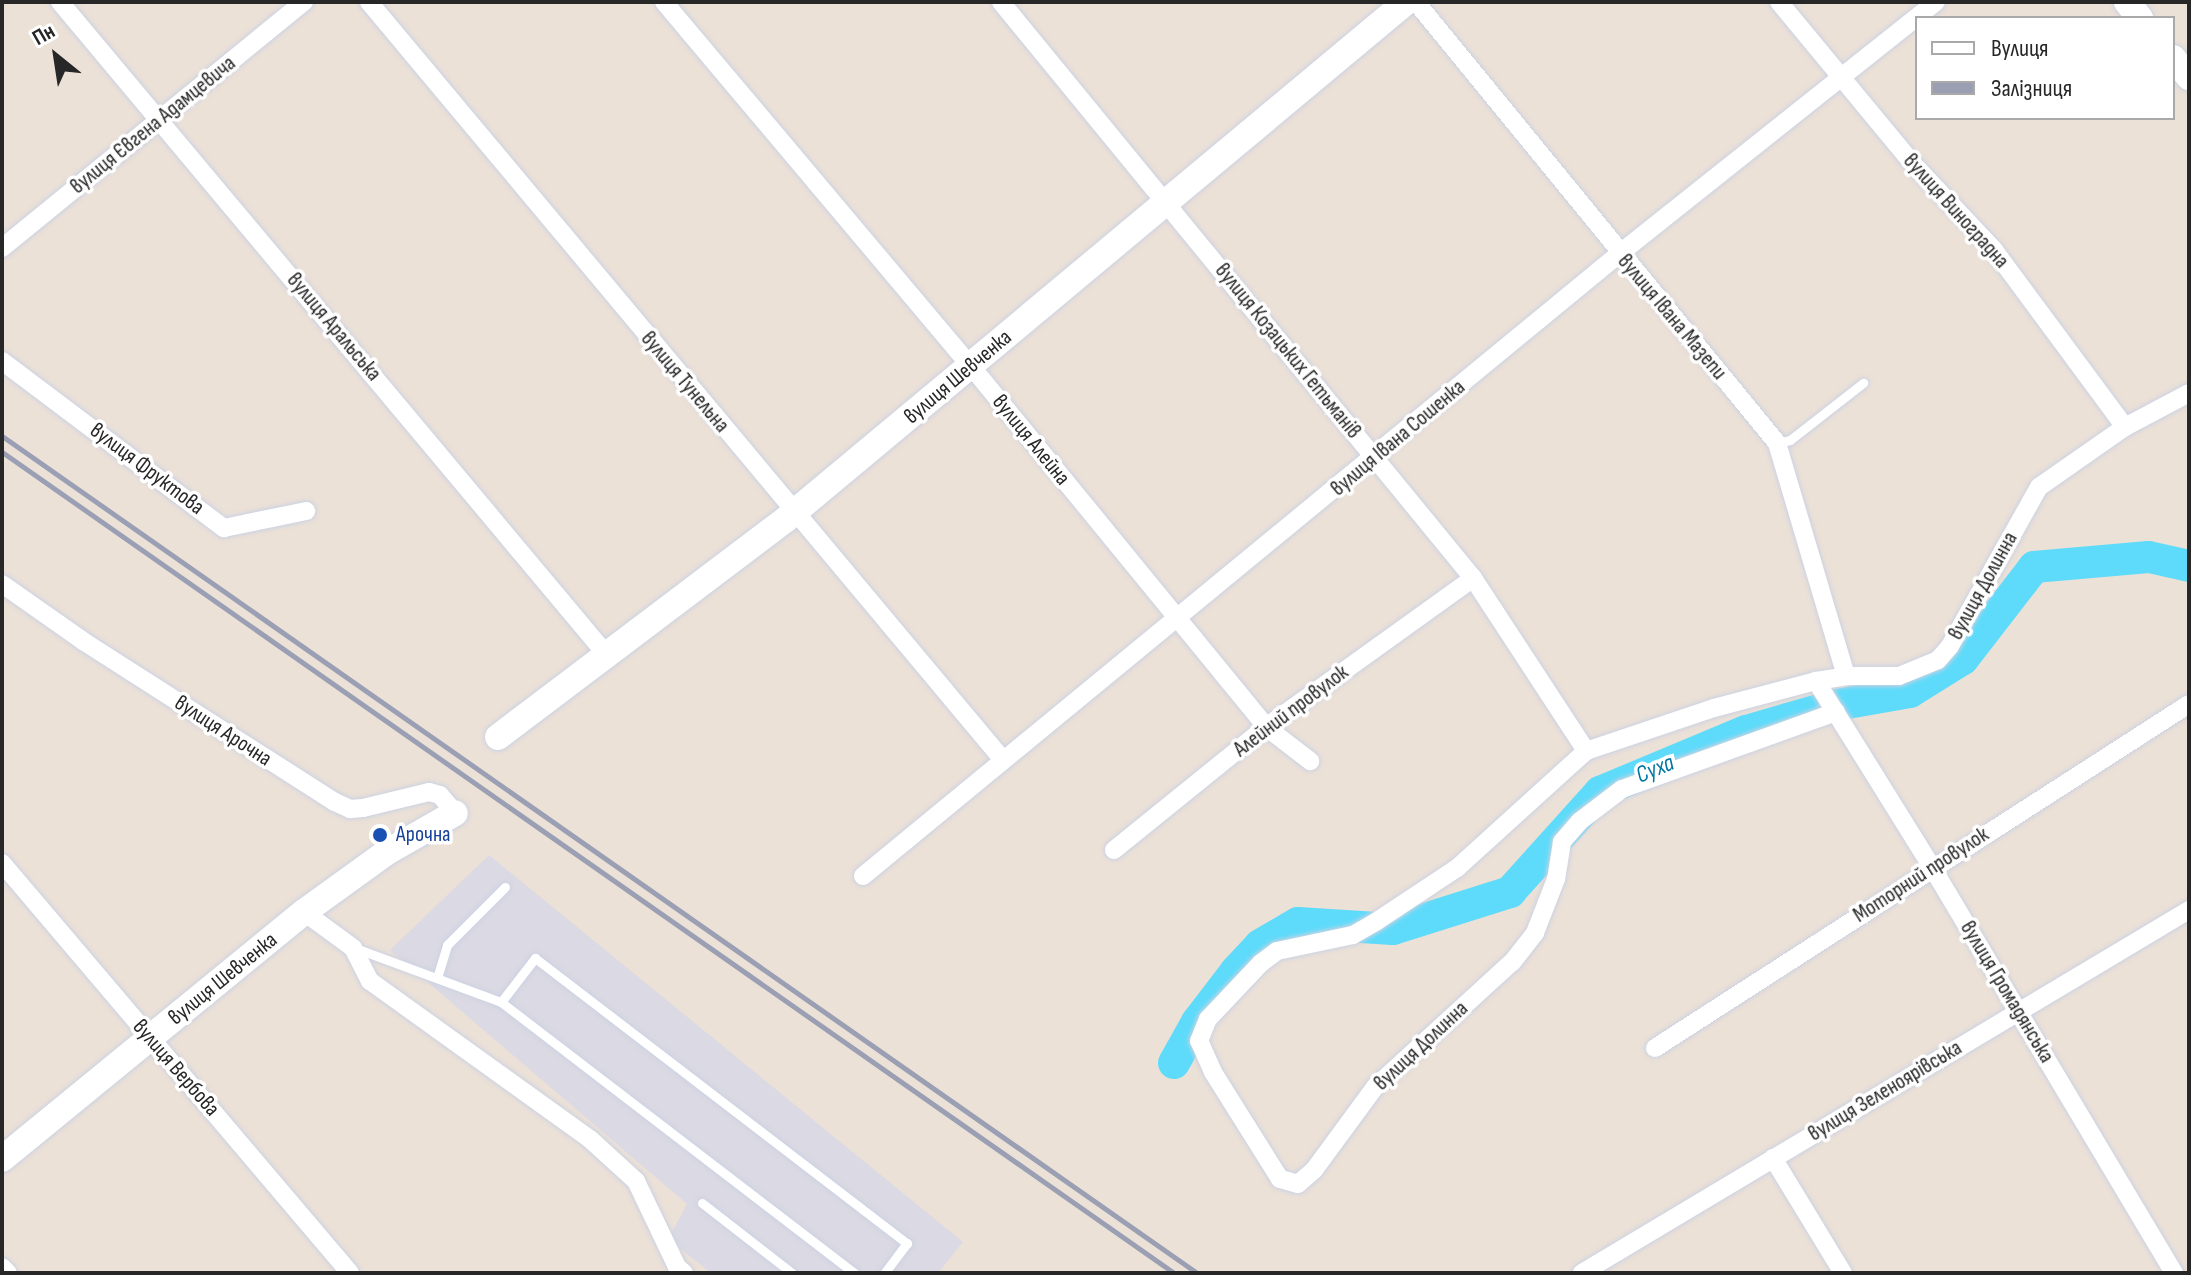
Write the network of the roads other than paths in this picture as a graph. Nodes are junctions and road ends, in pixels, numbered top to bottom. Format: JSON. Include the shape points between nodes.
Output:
{"nodes":[{"id":1,"x":60,"y":2,"type":"edge"},
{"id":2,"x":304,"y":2,"type":"edge"},
{"id":3,"x":369,"y":2,"type":"edge"},
{"id":4,"x":664,"y":2,"type":"edge"},
{"id":5,"x":1001,"y":2,"type":"edge"},
{"id":6,"x":1406,"y":2,"type":"edge"},
{"id":7,"x":1416,"y":2,"type":"edge"},
{"id":8,"x":1779,"y":2,"type":"edge"},
{"id":9,"x":1936,"y":2,"type":"edge"},
{"id":10,"x":1918,"y":16,"type":"edge"},
{"id":11,"x":1915,"y":18,"type":"edge"},
{"id":12,"x":2175,"y":60,"type":"edge"},
{"id":13,"x":1839,"y":77,"type":"junction"},
{"id":14,"x":2189,"y":77,"type":"edge"},
{"id":15,"x":161,"y":119,"type":"junction"},
{"id":16,"x":1168,"y":202,"type":"junction"},
{"id":17,"x":2,"y":248,"type":"edge"},
{"id":18,"x":1619,"y":254,"type":"junction"},
{"id":19,"x":2,"y":361,"type":"edge"},
{"id":20,"x":971,"y":366,"type":"junction"},
{"id":21,"x":1863,"y":383,"type":"dead end"},
{"id":22,"x":2189,"y":393,"type":"edge"},
{"id":23,"x":2125,"y":427,"type":"junction"},
{"id":24,"x":1777,"y":443,"type":"junction"},
{"id":25,"x":1375,"y":458,"type":"junction"},
{"id":26,"x":306,"y":511,"type":"dead end"},
{"id":27,"x":794,"y":512,"type":"junction"},
{"id":28,"x":1473,"y":578,"type":"junction"},
{"id":29,"x":2,"y":584,"type":"edge"},
{"id":30,"x":1175,"y":619,"type":"junction"},
{"id":31,"x":606,"y":654,"type":"junction"},
{"id":32,"x":1846,"y":676,"type":"junction"},
{"id":33,"x":1818,"y":685,"type":"junction"},
{"id":34,"x":2189,"y":704,"type":"edge"},
{"id":35,"x":1836,"y":712,"type":"junction"},
{"id":36,"x":1266,"y":727,"type":"junction"},
{"id":37,"x":498,"y":737,"type":"dead end"},
{"id":38,"x":1586,"y":751,"type":"junction"},
{"id":39,"x":1003,"y":760,"type":"junction"},
{"id":40,"x":1310,"y":761,"type":"dead end"},
{"id":41,"x":455,"y":813,"type":"joint"},
{"id":42,"x":1114,"y":850,"type":"dead end"},
{"id":43,"x":2,"y":863,"type":"edge"},
{"id":44,"x":1932,"y":867,"type":"junction"},
{"id":45,"x":863,"y":876,"type":"dead end"},
{"id":46,"x":505,"y":887,"type":"dead end"},
{"id":47,"x":2189,"y":910,"type":"edge"},
{"id":48,"x":304,"y":912,"type":"junction"},
{"id":49,"x":353,"y":948,"type":"junction"},
{"id":50,"x":437,"y":978,"type":"junction"},
{"id":51,"x":501,"y":1002,"type":"junction"},
{"id":52,"x":2018,"y":1012,"type":"junction"},
{"id":53,"x":151,"y":1039,"type":"junction"},
{"id":54,"x":1655,"y":1048,"type":"dead end"},
{"id":55,"x":1773,"y":1158,"type":"junction"},
{"id":56,"x":2,"y":1159,"type":"edge"},
{"id":57,"x":702,"y":1203,"type":"dead end"},
{"id":58,"x":2,"y":1267,"type":"edge"},
{"id":59,"x":8,"y":1273,"type":"edge"},
{"id":60,"x":350,"y":1273,"type":"edge"},
{"id":61,"x":684,"y":1273,"type":"edge"},
{"id":62,"x":792,"y":1273,"type":"edge"},
{"id":63,"x":854,"y":1273,"type":"edge"},
{"id":64,"x":884,"y":1273,"type":"edge"},
{"id":65,"x":1582,"y":1273,"type":"edge"},
{"id":66,"x":1843,"y":1273,"type":"edge"},
{"id":67,"x":2174,"y":1273,"type":"edge"}],
"edges":[{"from":1,"to":15,"type":"street","name":"вулиця Аральська"},
{"from":2,"to":15,"type":"street","name":"вулиця Євгена Адамцевича"},
{"from":3,"to":27,"type":"street","name":"вулиця Тунельна"},
{"from":4,"to":20,"type":"street","name":"вулиця Алейна"},
{"from":5,"to":16,"type":"street","name":"вулиця Козацьких Гетьманів"},
{"from":6,"to":16,"type":"street","name":"вулиця Шевченка"},
{"from":7,"to":18,"type":"street","name":"вулиця Івана Мазепи"},
{"from":8,"to":13,"type":"street","name":"вулиця Виноградна"},
{"from":9,"to":10,"type":"street","name":"вулиця Івана Сошенка"},
{"from":11,"to":13,"type":"street","name":"вулиця Івана Сошенка"},
{"from":12,"to":14,"type":"street"},
{"from":13,"to":18,"type":"street","name":"вулиця Івана Сошенка"},
{"from":13,"to":23,"type":"street","name":"вулиця Виноградна","via":[[1994,250]]},
{"from":15,"to":17,"type":"street","name":"вулиця Євгена Адамцевича"},
{"from":15,"to":31,"type":"street","name":"вулиця Аральська"},
{"from":16,"to":20,"type":"street","name":"вулиця Шевченка"},
{"from":16,"to":25,"type":"street","name":"вулиця Козацьких Гетьманів"},
{"from":18,"to":24,"type":"street","name":"вулиця Івана Мазепи"},
{"from":18,"to":25,"type":"street","name":"вулиця Івана Сошенка"},
{"from":19,"to":26,"type":"street","name":"вулиця Фруктова","via":[[224,528]]},
{"from":20,"to":27,"type":"street","name":"вулиця Шевченка"},
{"from":20,"to":30,"type":"street","name":"вулиця Алейна"},
{"from":21,"to":24,"type":"lane","via":[[1790,440]]},
{"from":22,"to":23,"type":"street","name":"вулиця Долинна"},
{"from":23,"to":32,"type":"street","name":"вулиця Долинна","via":[[2039,487],[1938,660],[1899,676]]},
{"from":24,"to":32,"type":"street","name":"вулиця Івана Мазепи"},
{"from":25,"to":28,"type":"street","name":"вулиця Козацьких Гетьманів"},
{"from":25,"to":30,"type":"street","name":"вулиця Івана Сошенка"},
{"from":27,"to":31,"type":"street","name":"вулиця Шевченка"},
{"from":27,"to":39,"type":"street","name":"вулиця Тунельна"},
{"from":28,"to":36,"type":"street","name":"Алейний провулок"},
{"from":28,"to":38,"type":"street","name":"вулиця Козацьких Гетьманів"},
{"from":29,"to":41,"type":"street","name":"вулиця Арочна","via":[[335,802],[363,808],[430,792],[440,795]]},
{"from":30,"to":36,"type":"street","name":"вулиця Алейна"},
{"from":30,"to":39,"type":"street","name":"вулиця Івана Сошенка"},
{"from":31,"to":37,"type":"street","name":"вулиця Шевченка"},
{"from":32,"to":33,"type":"street","name":"вулиця Долинна"},
{"from":33,"to":35,"type":"street","name":"вулиця Громадянська"},
{"from":33,"to":38,"type":"street","name":"вулиця Долинна","via":[[1714,708]]},
{"from":34,"to":44,"type":"street","name":"Моторний провулок"},
{"from":35,"to":38,"type":"street","name":"вулиця Долинна","via":[[1622,789],[1580,821],[1562,842],[1556,879],[1535,933],[1512,962],[1375,1087],[1314,1170],[1298,1184],[1280,1179],[1199,1041],[1208,1019],[1277,951],[1353,935],[1457,868]]},
{"from":35,"to":44,"type":"street","name":"вулиця Громадянська"},
{"from":36,"to":40,"type":"street","name":"вулиця Алейна"},
{"from":36,"to":42,"type":"street","name":"Алейний провулок"},
{"from":39,"to":45,"type":"street","name":"вулиця Івана Сошенка"},
{"from":41,"to":48,"type":"street","name":"вулиця Шевченка","via":[[387,852]]},
{"from":43,"to":53,"type":"street","name":"вулиця Вербова"},
{"from":44,"to":52,"type":"street","name":"вулиця Громадянська"},
{"from":44,"to":54,"type":"street","name":"Моторний провулок"},
{"from":46,"to":50,"type":"lane","via":[[447,945]]},
{"from":47,"to":52,"type":"street","name":"вулиця Зеленоярівська"},
{"from":48,"to":49,"type":"street"},
{"from":48,"to":53,"type":"street","name":"вулиця Шевченка"},
{"from":49,"to":50,"type":"lane"},
{"from":49,"to":61,"type":"street","via":[[370,981],[591,1140],[636,1181]]},
{"from":50,"to":51,"type":"lane"},
{"from":51,"to":63,"type":"lane"},
{"from":51,"to":64,"type":"lane","via":[[535,958],[907,1243]]},
{"from":52,"to":55,"type":"street","name":"вулиця Зеленоярівська"},
{"from":52,"to":67,"type":"street","name":"вулиця Громадянська"},
{"from":53,"to":56,"type":"street","name":"вулиця Шевченка"},
{"from":53,"to":60,"type":"street","name":"вулиця Вербова"},
{"from":55,"to":65,"type":"street","name":"вулиця Зеленоярівська"},
{"from":55,"to":66,"type":"street"},
{"from":57,"to":62,"type":"lane"},
{"from":58,"to":59,"type":"street"}]}
